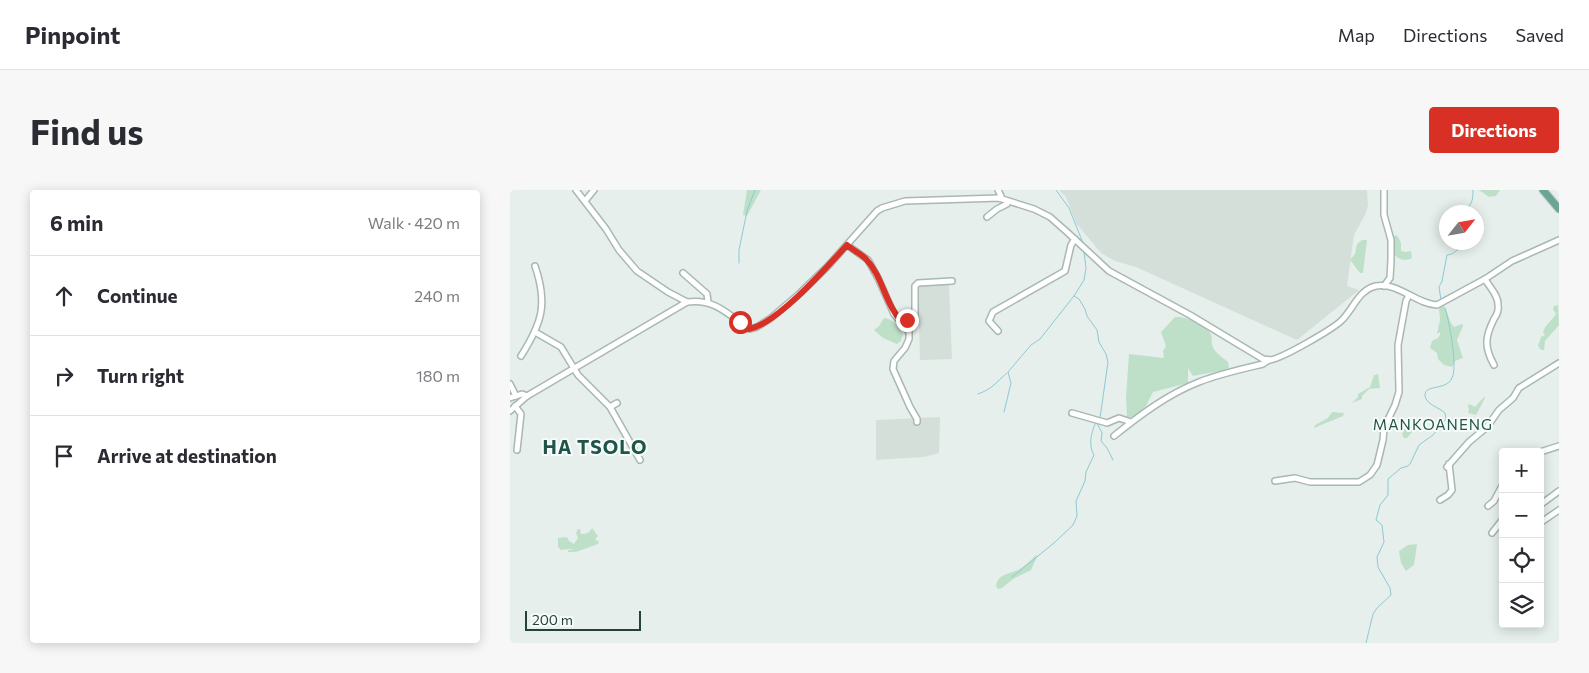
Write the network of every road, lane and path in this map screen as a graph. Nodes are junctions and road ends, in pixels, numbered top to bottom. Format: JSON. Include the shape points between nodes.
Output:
{"nodes":[{"id":1,"x":576,"y":190,"type":"edge"},
{"id":2,"x":594,"y":190,"type":"edge"},
{"id":3,"x":998,"y":190,"type":"edge"},
{"id":4,"x":1384,"y":190,"type":"edge"},
{"id":5,"x":1543,"y":190,"type":"edge"},
{"id":6,"x":999,"y":198,"type":"junction"},
{"id":7,"x":585,"y":201,"type":"junction"},
{"id":8,"x":1008,"y":202,"type":"junction"},
{"id":9,"x":1559,"y":209,"type":"edge"},
{"id":10,"x":987,"y":217,"type":"dead end"},
{"id":11,"x":1075,"y":239,"type":"junction"},
{"id":12,"x":1559,"y":240,"type":"edge"},
{"id":13,"x":847,"y":245,"type":"junction"},
{"id":14,"x":535,"y":266,"type":"dead end"},
{"id":15,"x":683,"y":274,"type":"dead end"},
{"id":16,"x":1486,"y":280,"type":"junction"},
{"id":17,"x":952,"y":281,"type":"dead end"},
{"id":18,"x":1384,"y":286,"type":"junction"},
{"id":19,"x":1409,"y":295,"type":"junction"},
{"id":20,"x":687,"y":302,"type":"junction"},
{"id":21,"x":708,"y":302,"type":"junction"},
{"id":22,"x":902,"y":322,"type":"junction"},
{"id":23,"x":998,"y":331,"type":"dead end"},
{"id":24,"x":535,"y":332,"type":"junction"},
{"id":25,"x":521,"y":356,"type":"dead end"},
{"id":26,"x":1269,"y":360,"type":"junction"},
{"id":27,"x":1559,"y":363,"type":"edge"},
{"id":28,"x":1494,"y":365,"type":"dead end"},
{"id":29,"x":575,"y":368,"type":"junction"},
{"id":30,"x":510,"y":384,"type":"edge"},
{"id":31,"x":527,"y":396,"type":"junction"},
{"id":32,"x":513,"y":397,"type":"edge"},
{"id":33,"x":617,"y":403,"type":"dead end"},
{"id":34,"x":515,"y":406,"type":"junction"},
{"id":35,"x":610,"y":407,"type":"junction"},
{"id":36,"x":510,"y":411,"type":"edge"},
{"id":37,"x":1072,"y":413,"type":"dead end"},
{"id":38,"x":917,"y":422,"type":"dead end"},
{"id":39,"x":1131,"y":422,"type":"junction"},
{"id":40,"x":1114,"y":436,"type":"dead end"},
{"id":41,"x":1559,"y":446,"type":"edge"},
{"id":42,"x":517,"y":450,"type":"dead end"},
{"id":43,"x":1544,"y":451,"type":"edge"},
{"id":44,"x":640,"y":460,"type":"dead end"},
{"id":45,"x":1275,"y":481,"type":"dead end"},
{"id":46,"x":1499,"y":492,"type":"edge"},
{"id":47,"x":1558,"y":494,"type":"edge"},
{"id":48,"x":1440,"y":500,"type":"dead end"},
{"id":49,"x":1544,"y":503,"type":"edge"},
{"id":50,"x":1488,"y":506,"type":"dead end"},
{"id":51,"x":1559,"y":510,"type":"edge"},
{"id":52,"x":1544,"y":520,"type":"edge"},
{"id":53,"x":1499,"y":524,"type":"edge"},
{"id":54,"x":1492,"y":533,"type":"dead end"}],
"edges":[{"from":1,"to":7,"type":"street"},
{"from":2,"to":7,"type":"street"},
{"from":3,"to":6,"type":"street"},
{"from":4,"to":18,"type":"street","via":[[1384,215],[1391,240],[1390,278]]},
{"from":5,"to":9,"type":"main road"},
{"from":6,"to":8,"type":"street"},
{"from":6,"to":13,"type":"street","via":[[905,201],[889,205],[877,211]]},
{"from":7,"to":20,"type":"street","via":[[637,271]]},
{"from":8,"to":10,"type":"street"},
{"from":8,"to":11,"type":"street","via":[[1050,217]]},
{"from":11,"to":23,"type":"street","via":[[1065,271],[993,312],[989,321]]},
{"from":11,"to":26,"type":"street","via":[[1109,271]]},
{"from":12,"to":16,"type":"street","via":[[1512,261]]},
{"from":13,"to":21,"type":"street","via":[[812,283],[757,328],[749,329]]},
{"from":13,"to":22,"type":"street","via":[[868,260],[894,314]]},
{"from":14,"to":24,"type":"street","via":[[542,310]]},
{"from":15,"to":21,"type":"street","via":[[706,294]]},
{"from":16,"to":19,"type":"street","via":[[1437,305]]},
{"from":16,"to":28,"type":"street","via":[[1499,306],[1486,338],[1487,352]]},
{"from":17,"to":22,"type":"street","via":[[918,283],[915,286],[915,319]]},
{"from":18,"to":19,"type":"street"},
{"from":18,"to":26,"type":"street","via":[[1368,289],[1332,328]]},
{"from":19,"to":45,"type":"street","via":[[1398,345],[1398,392],[1384,428],[1377,465],[1370,475],[1359,482],[1310,482],[1295,478]]},
{"from":20,"to":21,"type":"street"},
{"from":20,"to":29,"type":"street"},
{"from":22,"to":38,"type":"street","via":[[909,332],[909,339],[894,361],[893,369]]},
{"from":24,"to":25,"type":"street"},
{"from":24,"to":29,"type":"street","via":[[561,347]]},
{"from":26,"to":39,"type":"street","via":[[1200,382],[1158,403]]},
{"from":27,"to":48,"type":"street","via":[[1519,388],[1487,427],[1448,466],[1452,490]]},
{"from":29,"to":31,"type":"street"},
{"from":29,"to":35,"type":"street"},
{"from":30,"to":32,"type":"street"},
{"from":31,"to":32,"type":"street"},
{"from":31,"to":34,"type":"street"},
{"from":33,"to":35,"type":"street"},
{"from":34,"to":36,"type":"street"},
{"from":34,"to":42,"type":"street","via":[[521,414]]},
{"from":35,"to":44,"type":"street"},
{"from":37,"to":39,"type":"street","via":[[1107,423],[1119,418]]},
{"from":39,"to":40,"type":"street"},
{"from":41,"to":43,"type":"street"},
{"from":46,"to":50,"type":"street"},
{"from":47,"to":49,"type":"street"},
{"from":51,"to":52,"type":"street"},
{"from":53,"to":54,"type":"street"}]}
